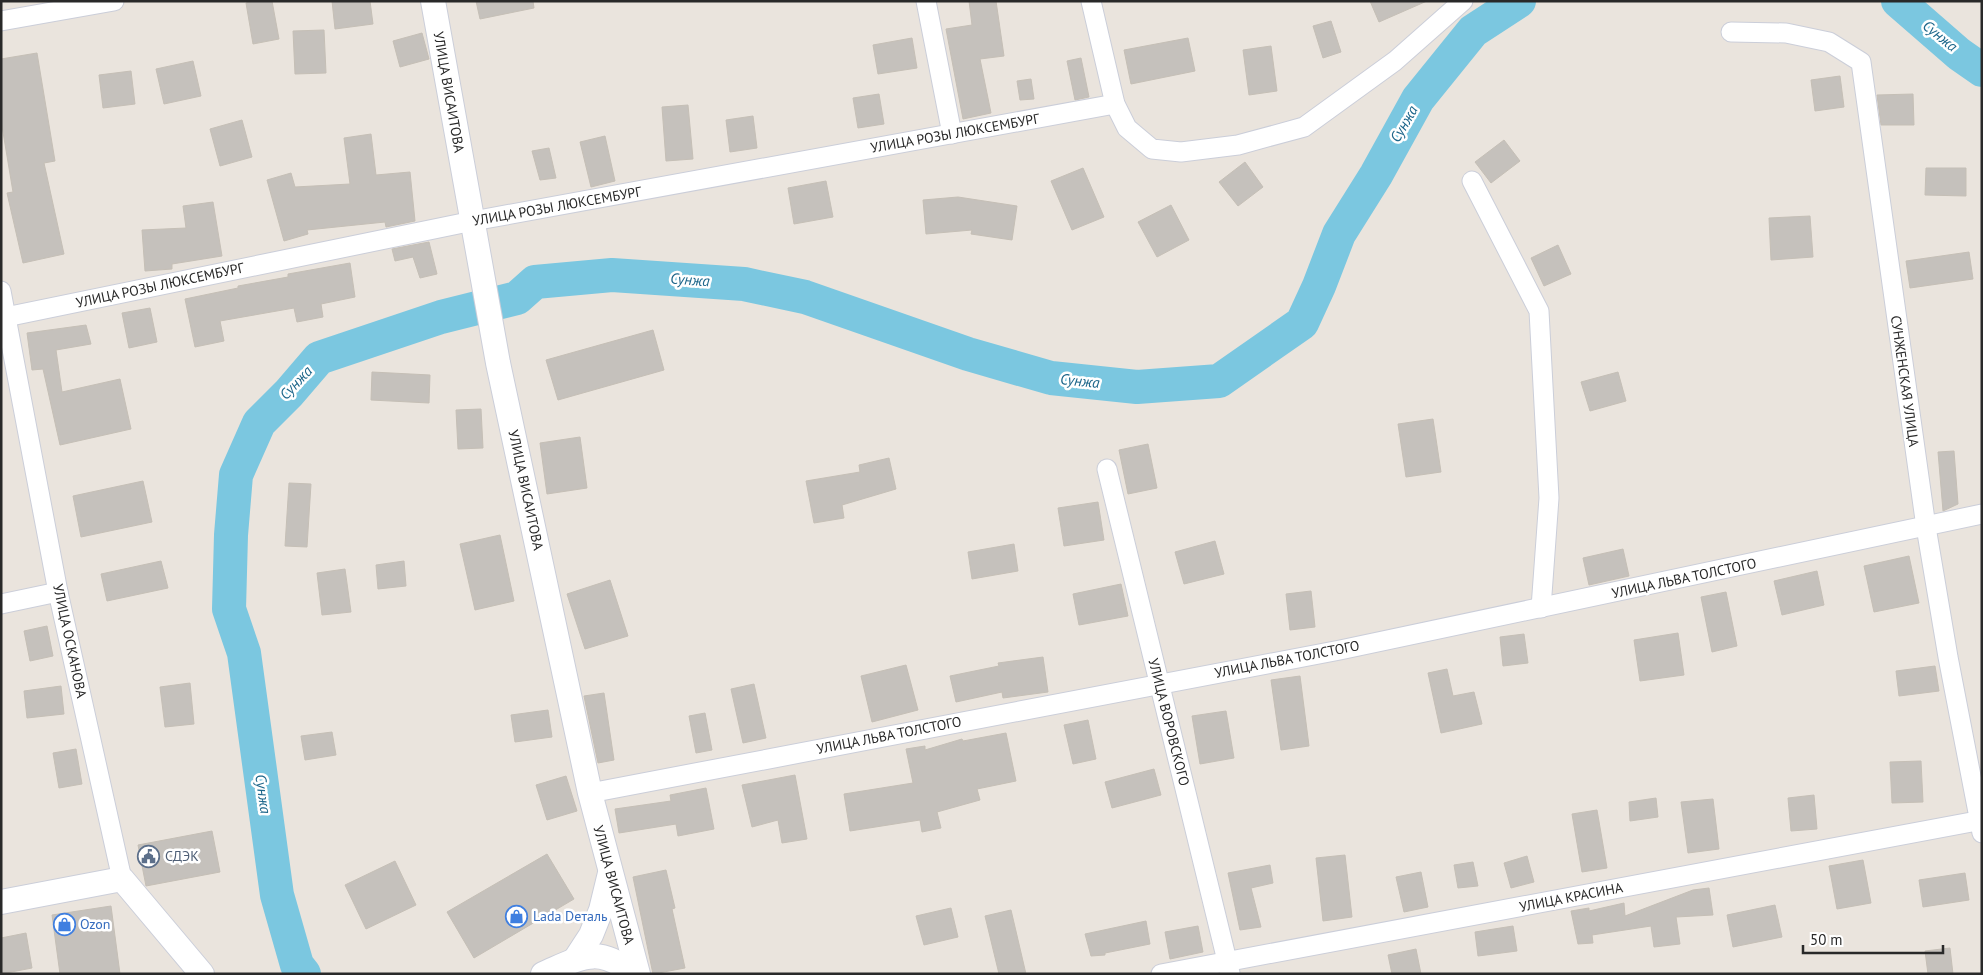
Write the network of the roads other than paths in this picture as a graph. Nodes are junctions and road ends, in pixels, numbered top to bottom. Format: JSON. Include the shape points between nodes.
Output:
{"nodes":[{"id":1,"x":114,"y":1,"type":"edge"},
{"id":2,"x":433,"y":1,"type":"edge"},
{"id":3,"x":926,"y":1,"type":"edge"},
{"id":4,"x":1091,"y":1,"type":"edge"},
{"id":5,"x":1463,"y":1,"type":"edge"},
{"id":6,"x":1,"y":21,"type":"edge"},
{"id":7,"x":1731,"y":32,"type":"dead end"},
{"id":8,"x":1115,"y":104,"type":"junction"},
{"id":9,"x":952,"y":134,"type":"junction"},
{"id":10,"x":1472,"y":181,"type":"dead end"},
{"id":11,"x":473,"y":221,"type":"junction"},
{"id":12,"x":1,"y":291,"type":"edge"},
{"id":13,"x":4,"y":318,"type":"edge"},
{"id":14,"x":1107,"y":469,"type":"dead end"},
{"id":15,"x":1982,"y":514,"type":"edge"},
{"id":16,"x":1926,"y":527,"type":"junction"},
{"id":17,"x":58,"y":592,"type":"junction"},
{"id":18,"x":1,"y":604,"type":"edge"},
{"id":19,"x":1541,"y":608,"type":"junction"},
{"id":20,"x":1159,"y":683,"type":"junction"},
{"id":21,"x":590,"y":793,"type":"junction"},
{"id":22,"x":1981,"y":824,"type":"edge"},
{"id":23,"x":611,"y":871,"type":"junction"},
{"id":24,"x":122,"y":879,"type":"junction"},
{"id":25,"x":1,"y":902,"type":"edge"},
{"id":26,"x":1229,"y":967,"type":"edge"},
{"id":27,"x":559,"y":968,"type":"edge"},
{"id":28,"x":196,"y":971,"type":"edge"},
{"id":29,"x":633,"y":974,"type":"edge"},
{"id":30,"x":638,"y":974,"type":"edge"},
{"id":31,"x":1161,"y":974,"type":"edge"}],
"edges":[{"from":1,"to":6,"type":"street"},
{"from":2,"to":11,"type":"street","name":"УЛИЦА ВИСАИТОВА"},
{"from":3,"to":9,"type":"street"},
{"from":4,"to":8,"type":"street"},
{"from":5,"to":8,"type":"street","via":[[1395,61],[1304,127],[1238,145],[1181,152],[1152,149],[1127,128]]},
{"from":7,"to":16,"type":"street","name":"СУНЖЕНСКАЯ УЛИЦА","via":[[1786,33],[1829,42],[1861,62]]},
{"from":8,"to":9,"type":"street","name":"УЛИЦА РОЗЫ ЛЮКСЕМБУРГ"},
{"from":9,"to":11,"type":"street","name":"УЛИЦА РОЗЫ ЛЮКСЕМБУРГ"},
{"from":10,"to":19,"type":"street","via":[[1539,311],[1549,498]]},
{"from":11,"to":13,"type":"street","name":"УЛИЦА РОЗЫ ЛЮКСЕМБУРГ"},
{"from":11,"to":21,"type":"street","name":"УЛИЦА ВИСАИТОВА","via":[[498,363]]},
{"from":12,"to":13,"type":"street","name":"УЛИЦА ОСКАНОВА"},
{"from":13,"to":17,"type":"street","name":"УЛИЦА ОСКАНОВА"},
{"from":14,"to":20,"type":"street","name":"УЛИЦА ВОРОВСКОГО"},
{"from":15,"to":16,"type":"street","name":"УЛИЦА ЛЬВА ТОЛСТОГО"},
{"from":16,"to":19,"type":"street","name":"УЛИЦА ЛЬВА ТОЛСТОГО"},
{"from":16,"to":22,"type":"street","name":"СУНЖЕНСКАЯ УЛИЦА"},
{"from":17,"to":18,"type":"street"},
{"from":17,"to":24,"type":"street","name":"УЛИЦА ОСКАНОВА"},
{"from":19,"to":20,"type":"street","name":"УЛИЦА ЛЬВА ТОЛСТОГО"},
{"from":20,"to":21,"type":"street","name":"УЛИЦА ЛЬВА ТОЛСТОГО"},
{"from":20,"to":26,"type":"street","name":"УЛИЦА ВОРОВСКОГО"},
{"from":21,"to":23,"type":"street","name":"УЛИЦА ВИСАИТОВА"},
{"from":22,"to":26,"type":"street","name":"УЛИЦА КРАСИНА"},
{"from":23,"to":27,"type":"street","via":[[591,935]]},
{"from":23,"to":30,"type":"street","name":"УЛИЦА ВИСАИТОВА"},
{"from":24,"to":25,"type":"street"},
{"from":24,"to":28,"type":"street","name":"УЛИЦА ОСКАНОВА"},
{"from":26,"to":31,"type":"street","name":"УЛИЦА КРАСИНА"},
{"from":27,"to":29,"type":"street","via":[[592,956],[622,964]]}]}
